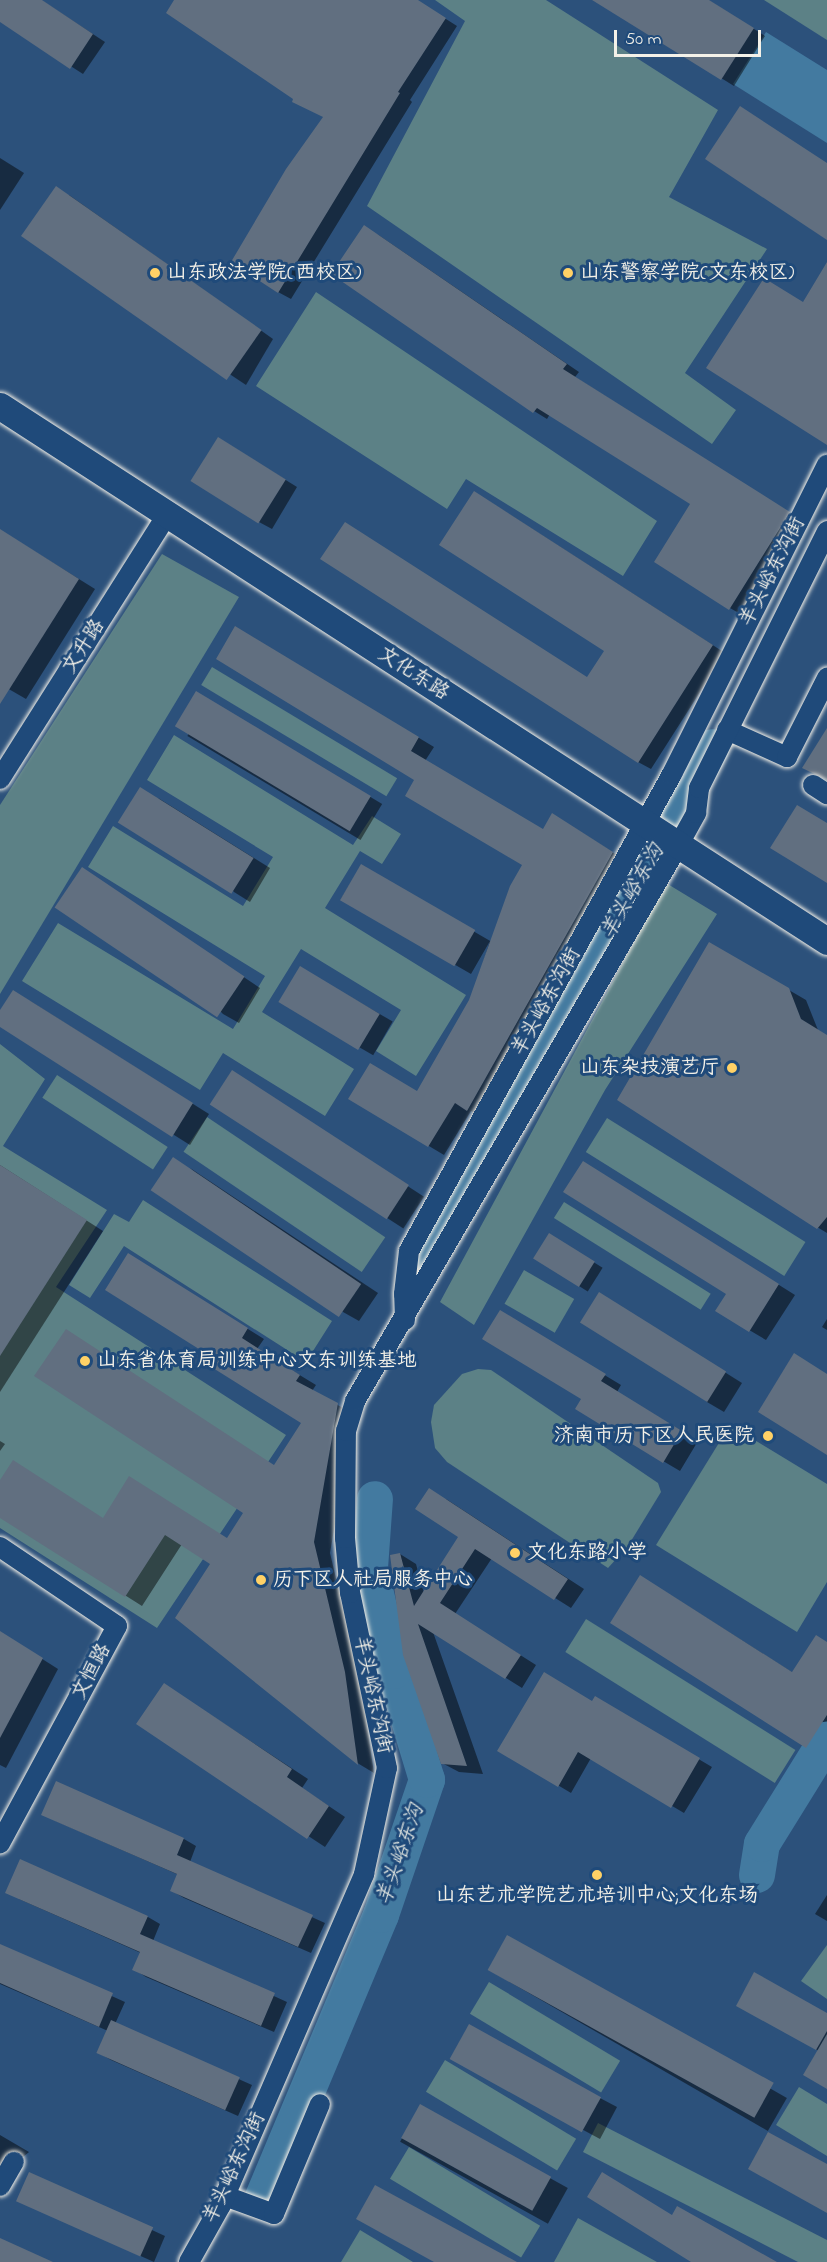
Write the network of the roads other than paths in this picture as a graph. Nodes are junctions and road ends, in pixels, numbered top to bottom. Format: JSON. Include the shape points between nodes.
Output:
{"nodes":[{"id":1,"x":0,"y":406,"type":"edge"},
{"id":2,"x":827,"y":465,"type":"edge"},
{"id":3,"x":167,"y":515,"type":"junction"},
{"id":4,"x":827,"y":531,"type":"edge"},
{"id":5,"x":827,"y":678,"type":"edge"},
{"id":6,"x":727,"y":730,"type":"junction"},
{"id":7,"x":0,"y":779,"type":"edge"},
{"id":8,"x":645,"y":825,"type":"junction"},
{"id":9,"x":678,"y":846,"type":"junction"},
{"id":10,"x":827,"y":940,"type":"edge"},
{"id":11,"x":405,"y":1320,"type":"junction"},
{"id":12,"x":0,"y":1547,"type":"edge"},
{"id":13,"x":0,"y":1843,"type":"edge"},
{"id":14,"x":320,"y":2104,"type":"dead end"},
{"id":15,"x":14,"y":2162,"type":"dead end"},
{"id":16,"x":0,"y":2186,"type":"edge"},
{"id":17,"x":225,"y":2196,"type":"junction"},
{"id":18,"x":189,"y":2262,"type":"edge"}],
"edges":[{"from":1,"to":3,"type":"main road","name":"文化东路"},
{"from":2,"to":8,"type":"street","name":"羊头峪东沟街"},
{"from":3,"to":7,"type":"street","name":"文升路"},
{"from":3,"to":8,"type":"main road","name":"文化东路"},
{"from":4,"to":6,"type":"street","name":"羊头峪东沟街"},
{"from":5,"to":6,"type":"street","via":[[787,757]]},
{"from":6,"to":9,"type":"street","name":"羊头峪东沟街","via":[[699,788],[696,813]]},
{"from":8,"to":9,"type":"main road","name":"文化东路"},
{"from":8,"to":11,"type":"street","name":"羊头峪东沟街","via":[[409,1251]]},
{"from":9,"to":10,"type":"main road","name":"文化东路"},
{"from":9,"to":11,"type":"street","name":"羊头峪东沟街"},
{"from":11,"to":17,"type":"street","name":"羊头峪东沟街","via":[[355,1401],[346,1431],[345,1538],[350,1593],[387,1768],[385,1780],[364,1874]]},
{"from":12,"to":13,"type":"street","name":"文恒路","via":[[117,1626]]},
{"from":14,"to":17,"type":"street","via":[[274,2214]]},
{"from":15,"to":16,"type":"street"},
{"from":17,"to":18,"type":"street","name":"羊头峪东沟街"}]}
